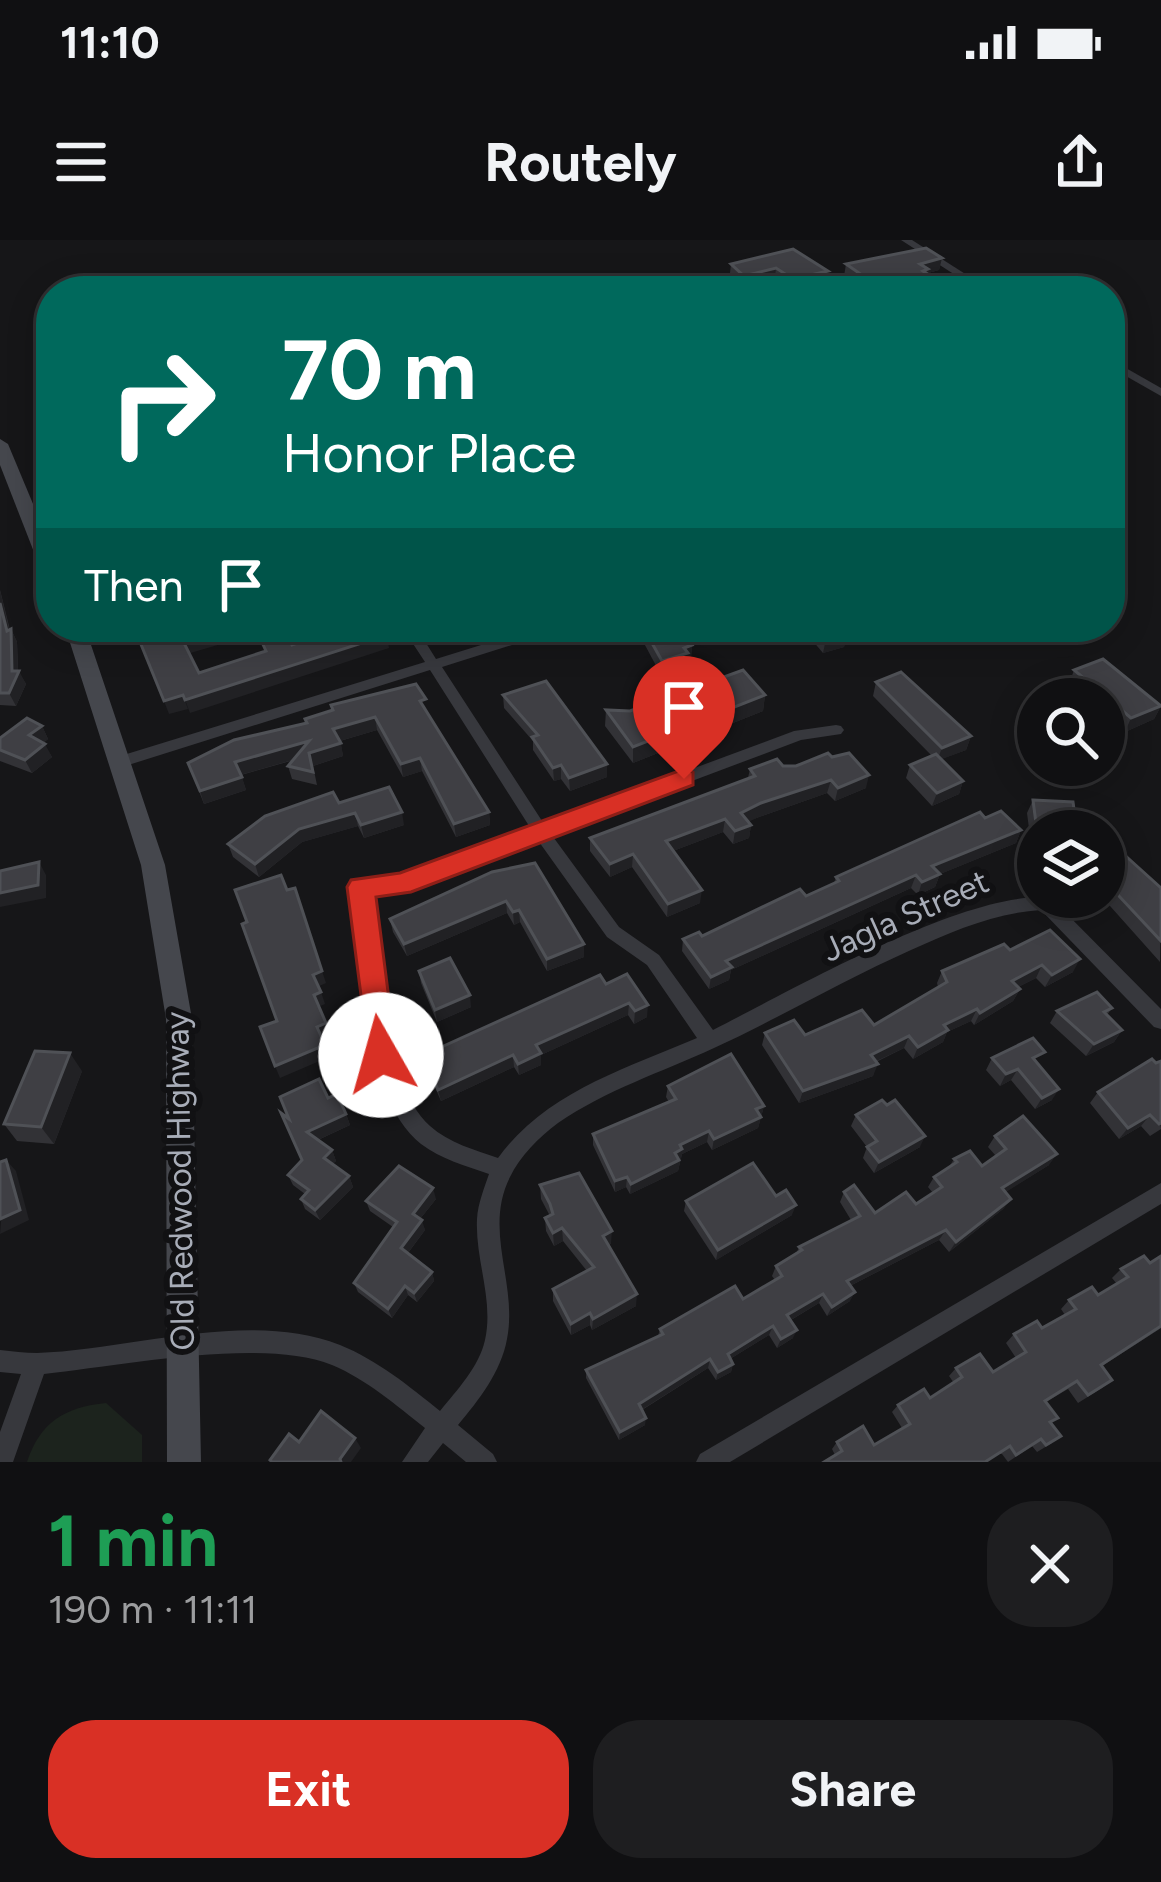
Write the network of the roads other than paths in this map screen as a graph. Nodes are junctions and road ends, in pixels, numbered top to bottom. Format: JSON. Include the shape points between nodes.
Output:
{"nodes":[{"id":1,"x":906,"y":240,"type":"edge"},
{"id":2,"x":963,"y":276,"type":"edge"},
{"id":3,"x":1125,"y":371,"type":"edge"},
{"id":4,"x":1161,"y":393,"type":"edge"},
{"id":5,"x":0,"y":443,"type":"edge"},
{"id":6,"x":36,"y":533,"type":"edge"},
{"id":7,"x":81,"y":642,"type":"edge"},
{"id":8,"x":419,"y":642,"type":"edge"},
{"id":9,"x":503,"y":642,"type":"edge"},
{"id":10,"x":432,"y":663,"type":"junction"},
{"id":11,"x":836,"y":730,"type":"dead end"},
{"id":12,"x":122,"y":761,"type":"junction"},
{"id":13,"x":541,"y":832,"type":"junction"},
{"id":14,"x":1161,"y":1021,"type":"edge"},
{"id":15,"x":710,"y":1040,"type":"junction"},
{"id":16,"x":503,"y":1170,"type":"junction"},
{"id":17,"x":1161,"y":1193,"type":"edge"},
{"id":18,"x":183,"y":1350,"type":"junction"},
{"id":19,"x":0,"y":1361,"type":"edge"},
{"id":20,"x":36,"y":1364,"type":"junction"},
{"id":21,"x":438,"y":1425,"type":"junction"},
{"id":22,"x":1,"y":1462,"type":"edge"},
{"id":23,"x":184,"y":1462,"type":"edge"},
{"id":24,"x":414,"y":1462,"type":"edge"},
{"id":25,"x":484,"y":1462,"type":"edge"},
{"id":26,"x":708,"y":1462,"type":"edge"}],
"edges":[{"from":1,"to":2,"type":"street"},
{"from":3,"to":4,"type":"street"},
{"from":5,"to":6,"type":"main road"},
{"from":7,"to":12,"type":"main road","name":"Old Redwood Highway"},
{"from":8,"to":10,"type":"street"},
{"from":9,"to":10,"type":"street"},
{"from":10,"to":12,"type":"street"},
{"from":10,"to":13,"type":"street"},
{"from":11,"to":13,"type":"street","via":[[799,735]]},
{"from":12,"to":18,"type":"main road","name":"Old Redwood Highway","via":[[153,865],[179,1019]]},
{"from":13,"to":15,"type":"street","via":[[613,932],[652,960]]},
{"from":13,"to":16,"type":"street","via":[[401,884],[361,887],[381,1055],[417,1128]]},
{"from":14,"to":15,"type":"street","name":"Jagla Street","via":[[1045,903],[1024,900]]},
{"from":15,"to":16,"type":"street","name":"Jagla Street","via":[[575,1102],[544,1122]]},
{"from":16,"to":21,"type":"street","name":"Jagla Street","via":[[489,1203],[496,1341],[467,1395]]},
{"from":17,"to":26,"type":"street"},
{"from":18,"to":20,"type":"street"},
{"from":18,"to":21,"type":"street","via":[[280,1342],[333,1354]]},
{"from":18,"to":23,"type":"main road","name":"Old Redwood Highway"},
{"from":19,"to":20,"type":"street"},
{"from":20,"to":22,"type":"street"},
{"from":21,"to":24,"type":"street","name":"Jagla Street"},
{"from":21,"to":25,"type":"street"}]}
